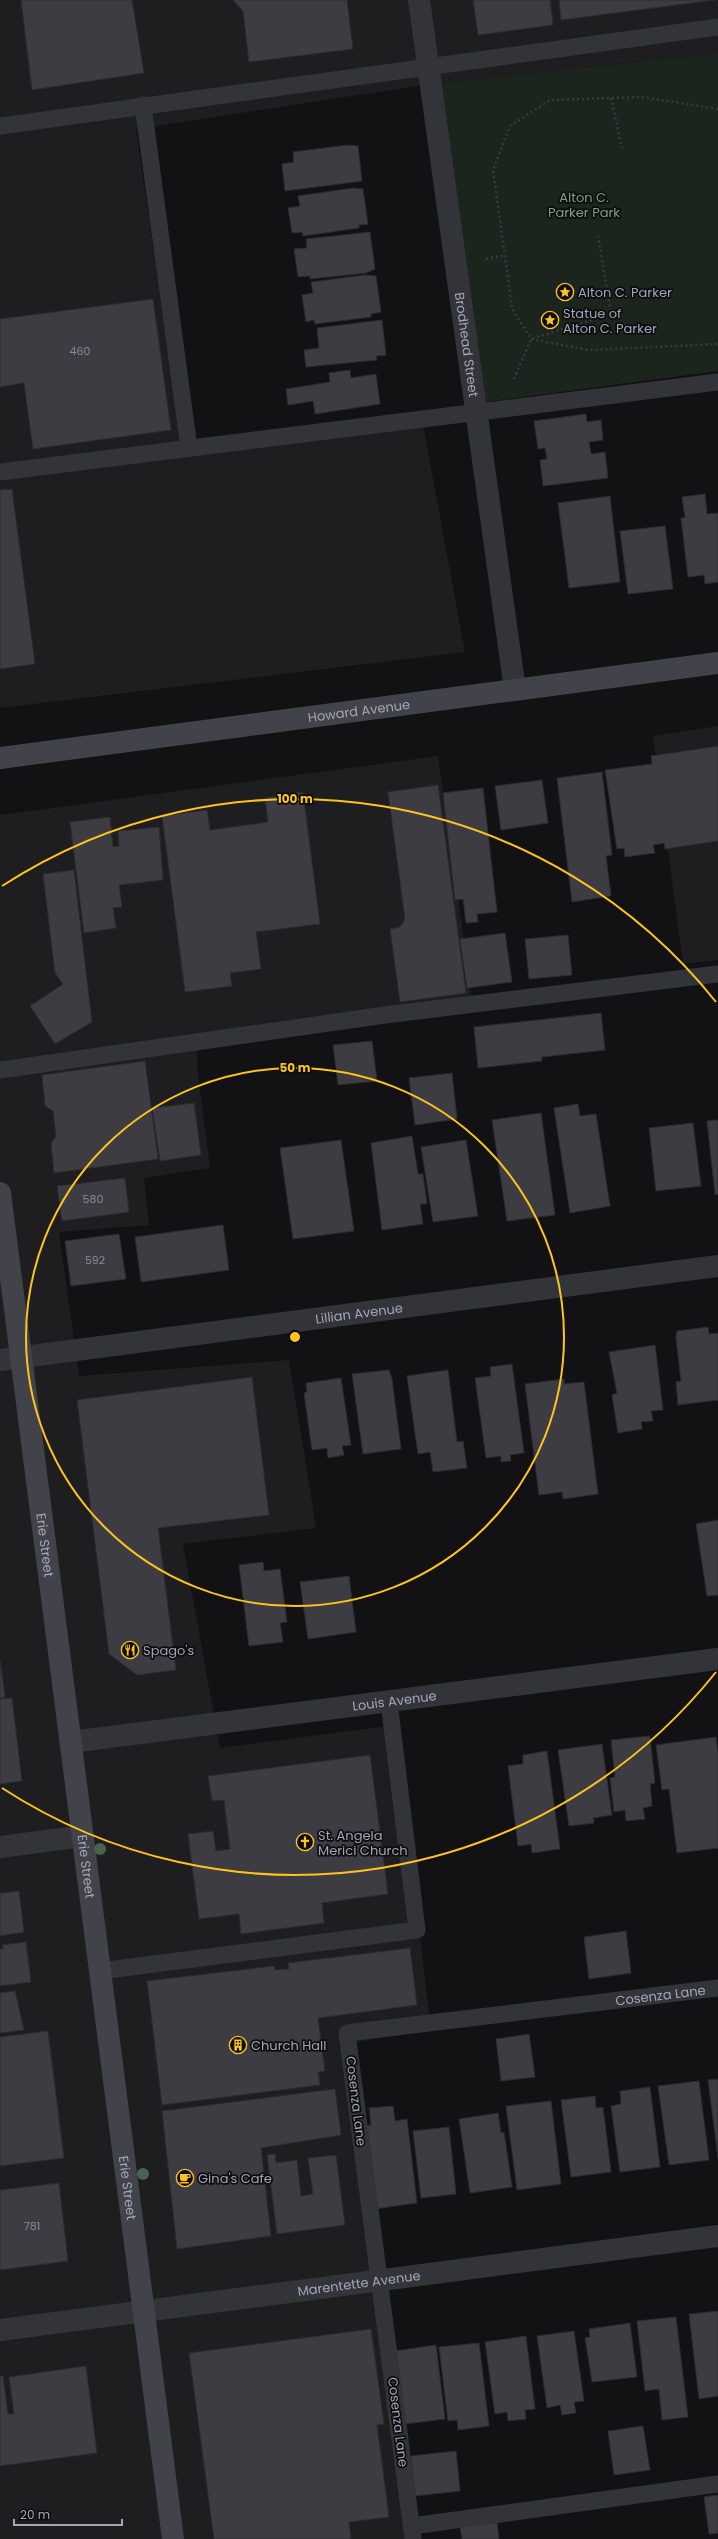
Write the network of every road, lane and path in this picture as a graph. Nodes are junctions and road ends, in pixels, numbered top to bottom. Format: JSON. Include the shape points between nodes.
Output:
{"nodes":[{"id":1,"x":419,"y":0,"type":"edge"},
{"id":2,"x":718,"y":26,"type":"edge"},
{"id":3,"x":429,"y":65,"type":"junction"},
{"id":4,"x":611,"y":98,"type":"junction"},
{"id":5,"x":143,"y":105,"type":"junction"},
{"id":6,"x":718,"y":109,"type":"edge"},
{"id":7,"x":0,"y":126,"type":"edge"},
{"id":8,"x":622,"y":148,"type":"dead end"},
{"id":9,"x":598,"y":236,"type":"dead end"},
{"id":10,"x":505,"y":255,"type":"junction"},
{"id":11,"x":484,"y":260,"type":"dead end"},
{"id":12,"x":531,"y":339,"type":"junction"},
{"id":13,"x":718,"y":344,"type":"edge"},
{"id":14,"x":718,"y":382,"type":"edge"},
{"id":15,"x":512,"y":408,"type":"junction"},
{"id":16,"x":476,"y":413,"type":"junction"},
{"id":17,"x":189,"y":448,"type":"junction"},
{"id":18,"x":0,"y":472,"type":"edge"},
{"id":19,"x":718,"y":663,"type":"edge"},
{"id":20,"x":514,"y":690,"type":"junction"},
{"id":21,"x":0,"y":758,"type":"edge"},
{"id":22,"x":718,"y":974,"type":"edge"},
{"id":23,"x":0,"y":1070,"type":"edge"},
{"id":24,"x":0,"y":1193,"type":"edge"},
{"id":25,"x":718,"y":1266,"type":"edge"},
{"id":26,"x":21,"y":1357,"type":"junction"},
{"id":27,"x":0,"y":1360,"type":"edge"},
{"id":28,"x":718,"y":1659,"type":"edge"},
{"id":29,"x":390,"y":1702,"type":"junction"},
{"id":30,"x":71,"y":1742,"type":"junction"},
{"id":31,"x":83,"y":1836,"type":"junction"},
{"id":32,"x":0,"y":1847,"type":"edge"},
{"id":33,"x":100,"y":1971,"type":"junction"},
{"id":34,"x":718,"y":1988,"type":"edge"},
{"id":35,"x":718,"y":2236,"type":"edge"},
{"id":36,"x":380,"y":2280,"type":"junction"},
{"id":37,"x":144,"y":2311,"type":"junction"},
{"id":38,"x":0,"y":2330,"type":"edge"},
{"id":39,"x":718,"y":2484,"type":"edge"},
{"id":40,"x":412,"y":2533,"type":"edge"},
{"id":41,"x":173,"y":2539,"type":"edge"}],
"edges":[{"from":1,"to":3,"type":"street","name":"Brodhead Street"},
{"from":2,"to":3,"type":"lane"},
{"from":3,"to":5,"type":"lane"},
{"from":3,"to":16,"type":"street","name":"Brodhead Street"},
{"from":4,"to":6,"type":"path","via":[[642,97]]},
{"from":4,"to":8,"type":"path"},
{"from":4,"to":10,"type":"path","via":[[550,100],[510,126],[494,170]]},
{"from":5,"to":7,"type":"lane"},
{"from":5,"to":17,"type":"lane"},
{"from":9,"to":12,"type":"path","via":[[611,314]]},
{"from":10,"to":11,"type":"path"},
{"from":10,"to":12,"type":"path","via":[[512,308]]},
{"from":12,"to":13,"type":"path","via":[[588,350]]},
{"from":12,"to":15,"type":"path","via":[[509,391]]},
{"from":14,"to":15,"type":"lane"},
{"from":15,"to":16,"type":"lane"},
{"from":16,"to":17,"type":"lane"},
{"from":16,"to":20,"type":"street","name":"Brodhead Street"},
{"from":17,"to":18,"type":"lane"},
{"from":19,"to":20,"type":"street","name":"Howard Avenue"},
{"from":20,"to":21,"type":"street","name":"Howard Avenue"},
{"from":22,"to":23,"type":"lane","via":[[385,1015]]},
{"from":24,"to":26,"type":"street","name":"Erie Street"},
{"from":25,"to":26,"type":"street","name":"Lillian Avenue"},
{"from":26,"to":27,"type":"street","name":"Lillian Avenue"},
{"from":26,"to":30,"type":"street","name":"Erie Street"},
{"from":28,"to":29,"type":"street","name":"Louis Avenue"},
{"from":29,"to":30,"type":"street","name":"Louis Avenue"},
{"from":29,"to":33,"type":"lane","via":[[417,1930]]},
{"from":30,"to":31,"type":"street","name":"Erie Street"},
{"from":31,"to":32,"type":"street"},
{"from":31,"to":33,"type":"street","name":"Erie Street"},
{"from":33,"to":37,"type":"street","name":"Erie Street"},
{"from":34,"to":36,"type":"lane","name":"Cosenza Lane","via":[[347,2033]]},
{"from":35,"to":36,"type":"street","name":"Marentette Avenue"},
{"from":36,"to":37,"type":"street","name":"Marentette Avenue"},
{"from":36,"to":40,"type":"lane","name":"Cosenza Lane"},
{"from":37,"to":38,"type":"street","name":"Marentette Avenue"},
{"from":37,"to":41,"type":"street","name":"Erie Street"},
{"from":39,"to":40,"type":"lane"}]}
